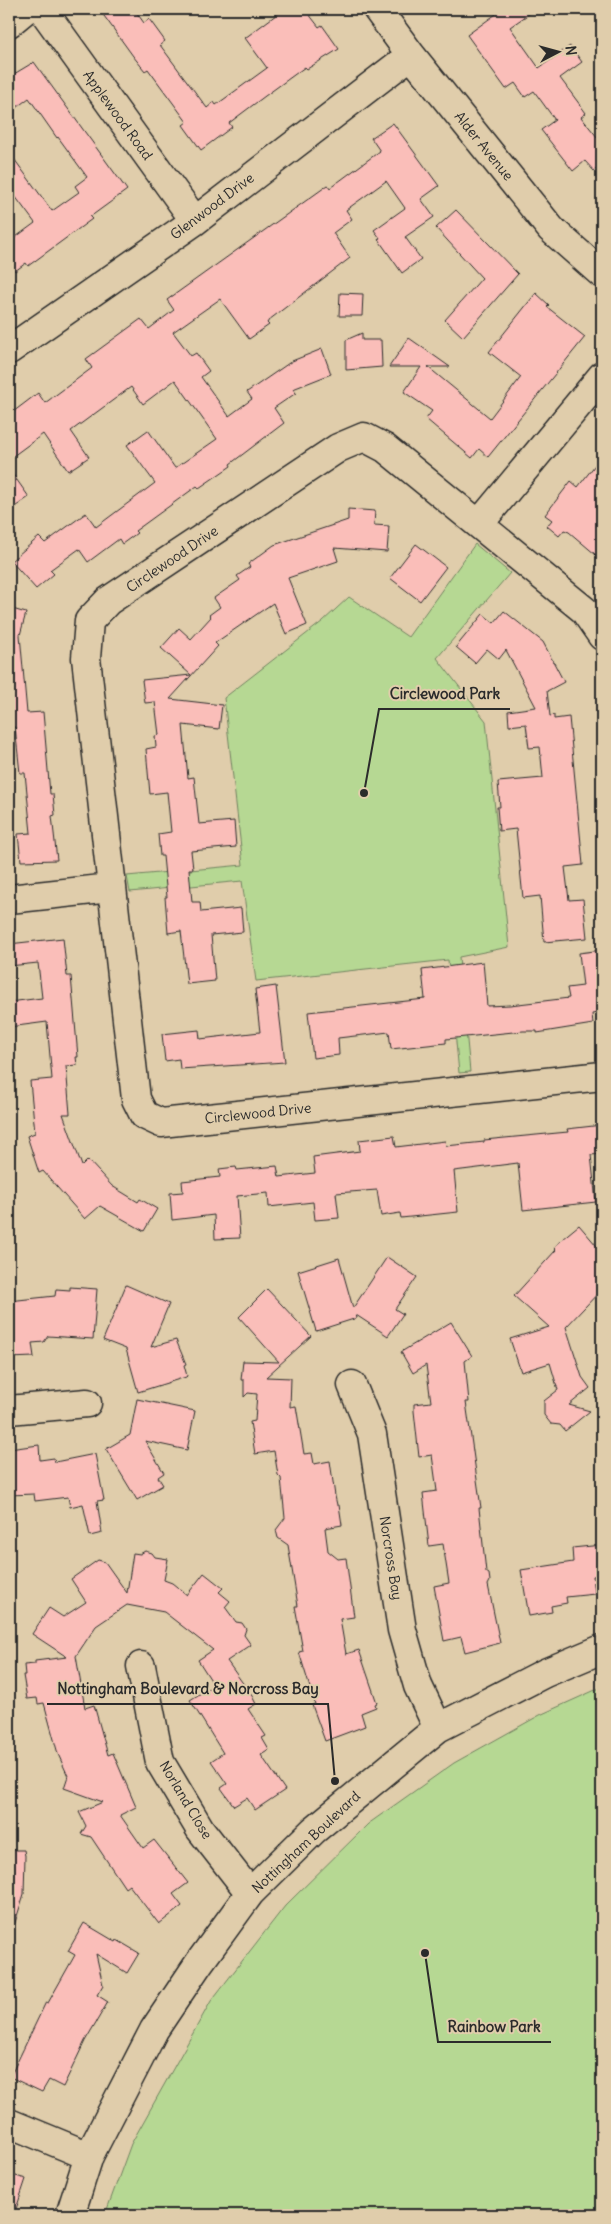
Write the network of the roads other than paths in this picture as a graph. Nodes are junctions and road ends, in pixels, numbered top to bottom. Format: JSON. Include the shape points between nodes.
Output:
{"nodes":[{"id":1,"x":26,"y":9,"type":"edge"},
{"id":2,"x":42,"y":9,"type":"edge"},
{"id":3,"x":377,"y":9,"type":"edge"},
{"id":4,"x":9,"y":23,"type":"edge"},
{"id":5,"x":411,"y":55,"type":"junction"},
{"id":6,"x":195,"y":221,"type":"junction"},
{"id":7,"x":602,"y":274,"type":"edge"},
{"id":8,"x":9,"y":350,"type":"edge"},
{"id":9,"x":602,"y":376,"type":"edge"},
{"id":10,"x":479,"y":524,"type":"junction"},
{"id":11,"x":602,"y":636,"type":"edge"},
{"id":12,"x":111,"y":888,"type":"junction"},
{"id":13,"x":9,"y":899,"type":"edge"},
{"id":14,"x":602,"y":1076,"type":"edge"},
{"id":15,"x":352,"y":1385,"type":"dead end"},
{"id":16,"x":87,"y":1403,"type":"dead end"},
{"id":17,"x":9,"y":1410,"type":"edge"},
{"id":18,"x":602,"y":1649,"type":"edge"},
{"id":19,"x":140,"y":1666,"type":"dead end"},
{"id":20,"x":438,"y":1728,"type":"junction"},
{"id":21,"x":250,"y":1893,"type":"junction"},
{"id":22,"x":9,"y":2123,"type":"edge"},
{"id":23,"x":89,"y":2156,"type":"junction"},
{"id":24,"x":70,"y":2215,"type":"edge"}],
"edges":[{"from":1,"to":4,"type":"street"},
{"from":2,"to":6,"type":"street","name":"Applewood Road"},
{"from":3,"to":5,"type":"street","name":"Alder Avenue"},
{"from":5,"to":6,"type":"street","name":"Glenwood Drive"},
{"from":5,"to":7,"type":"street","name":"Alder Avenue","via":[[551,229]]},
{"from":6,"to":8,"type":"street","name":"Glenwood Drive"},
{"from":9,"to":10,"type":"street"},
{"from":10,"to":11,"type":"street","name":"Circlewood Drive","via":[[584,610]]},
{"from":10,"to":12,"type":"street","name":"Circlewood Drive","via":[[384,448],[364,437],[338,448],[108,601],[89,621],[86,658]]},
{"from":12,"to":13,"type":"street"},
{"from":12,"to":14,"type":"street","name":"Circlewood Drive","via":[[136,1100],[144,1115],[161,1124]]},
{"from":15,"to":20,"type":"street","name":"Norcross Bay","via":[[372,1434],[402,1630],[418,1686]]},
{"from":16,"to":17,"type":"street"},
{"from":18,"to":20,"type":"street","name":"Nottingham Boulevard","via":[[545,1673]]},
{"from":19,"to":21,"type":"street","name":"Norland Close","via":[[160,1762],[200,1829]]},
{"from":20,"to":21,"type":"street","name":"Nottingham Boulevard","via":[[314,1830]]},
{"from":21,"to":23,"type":"street","name":"Nottingham Boulevard","via":[[154,2030]]},
{"from":22,"to":23,"type":"street"},
{"from":23,"to":24,"type":"street","name":"Nottingham Boulevard"}]}
